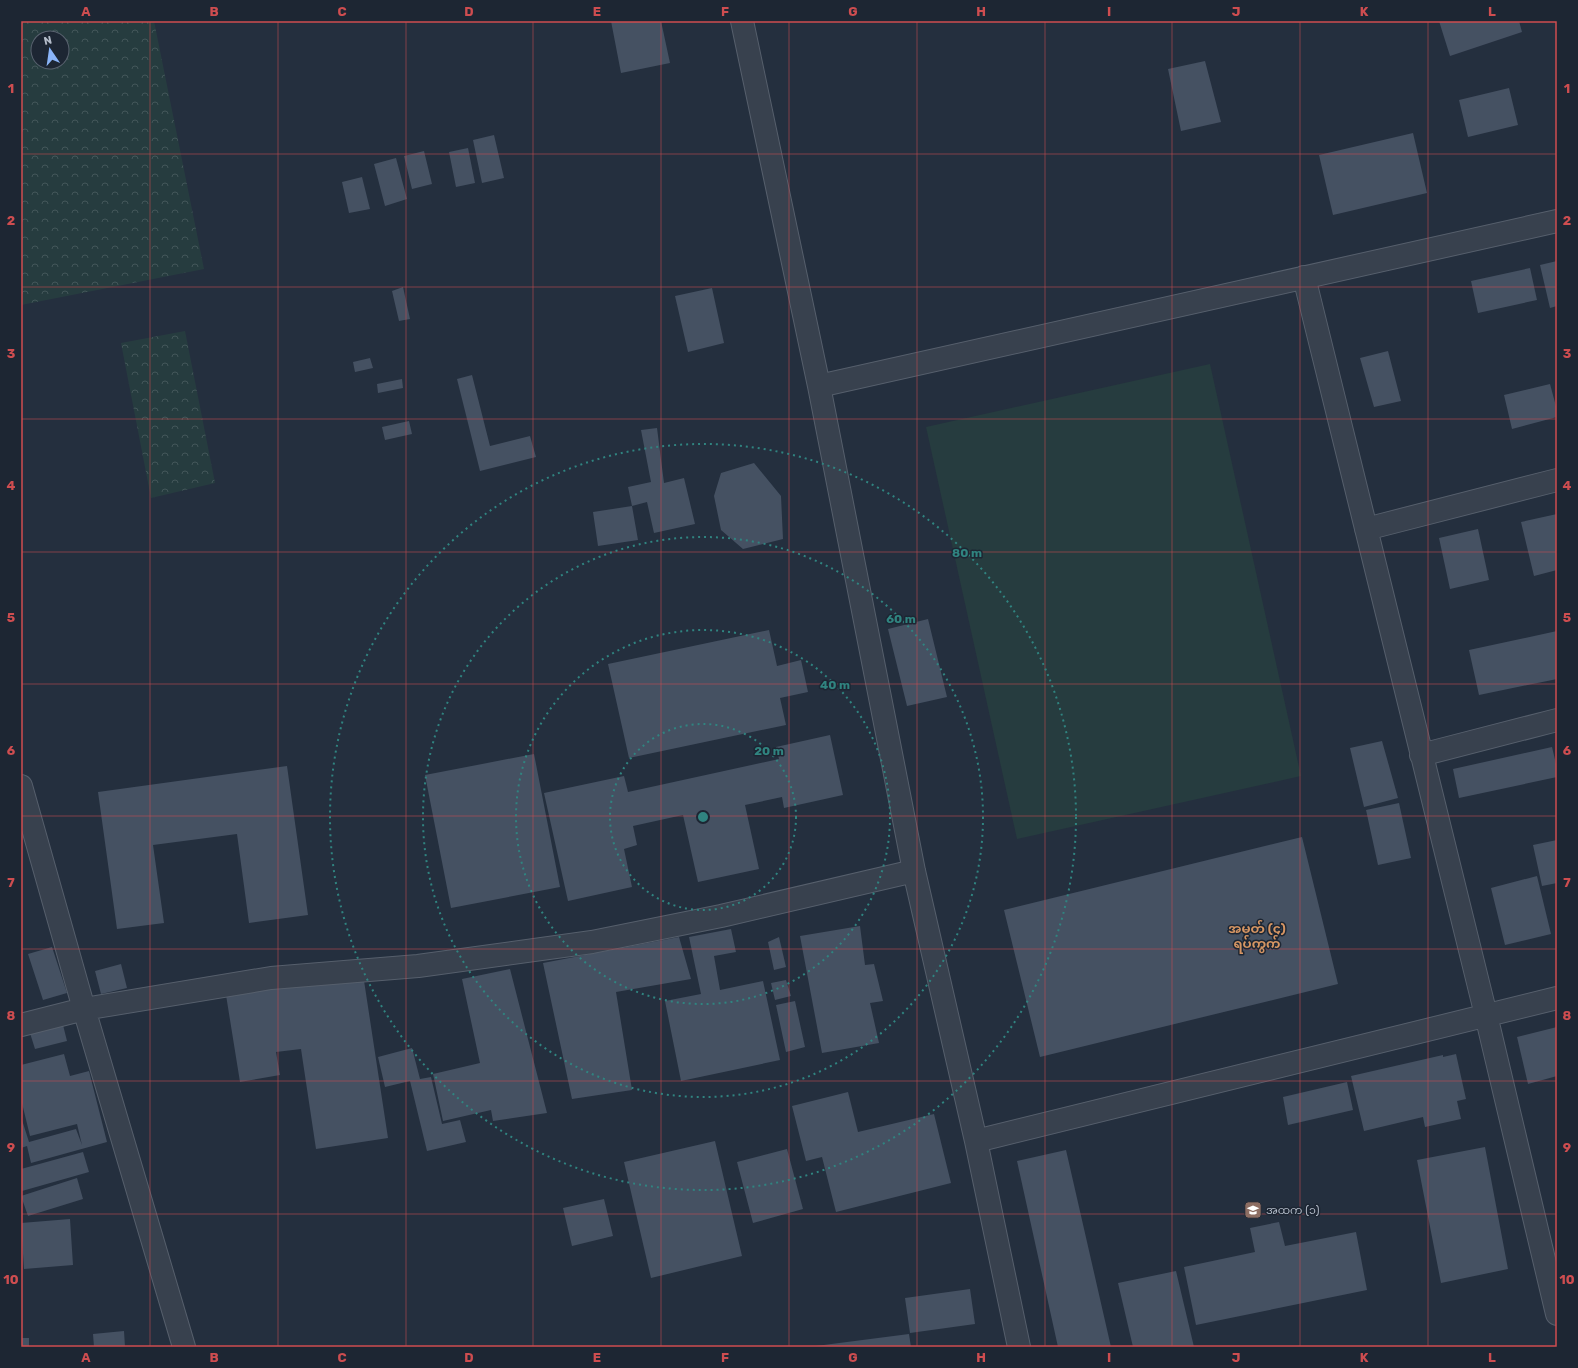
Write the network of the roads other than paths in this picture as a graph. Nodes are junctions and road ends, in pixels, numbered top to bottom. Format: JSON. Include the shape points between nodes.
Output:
{"nodes":[{"id":1,"x":742,"y":21,"type":"edge"},
{"id":2,"x":1557,"y":220,"type":"edge"},
{"id":3,"x":1304,"y":277,"type":"junction"},
{"id":4,"x":819,"y":386,"type":"junction"},
{"id":5,"x":1557,"y":480,"type":"edge"},
{"id":6,"x":1366,"y":529,"type":"junction"},
{"id":7,"x":1557,"y":720,"type":"edge"},
{"id":8,"x":1421,"y":755,"type":"junction"},
{"id":9,"x":21,"y":786,"type":"edge"},
{"id":10,"x":914,"y":871,"type":"junction"},
{"id":11,"x":1557,"y":998,"type":"edge"},
{"id":12,"x":84,"y":1009,"type":"junction"},
{"id":13,"x":1486,"y":1015,"type":"junction"},
{"id":14,"x":21,"y":1024,"type":"edge"},
{"id":15,"x":976,"y":1142,"type":"junction"},
{"id":16,"x":1557,"y":1314,"type":"edge"},
{"id":17,"x":184,"y":1347,"type":"edge"},
{"id":18,"x":1019,"y":1347,"type":"edge"}],
"edges":[{"from":1,"to":4,"type":"street"},
{"from":2,"to":3,"type":"street"},
{"from":3,"to":4,"type":"street"},
{"from":3,"to":6,"type":"street"},
{"from":4,"to":10,"type":"street"},
{"from":5,"to":6,"type":"street"},
{"from":6,"to":8,"type":"street"},
{"from":7,"to":8,"type":"street"},
{"from":8,"to":13,"type":"street"},
{"from":9,"to":12,"type":"street"},
{"from":10,"to":12,"type":"street","via":[[721,916],[592,942],[418,966],[271,978]]},
{"from":10,"to":15,"type":"street"},
{"from":11,"to":13,"type":"street"},
{"from":12,"to":14,"type":"street"},
{"from":12,"to":17,"type":"street"},
{"from":13,"to":15,"type":"street"},
{"from":13,"to":16,"type":"street"},
{"from":15,"to":18,"type":"street"}]}
